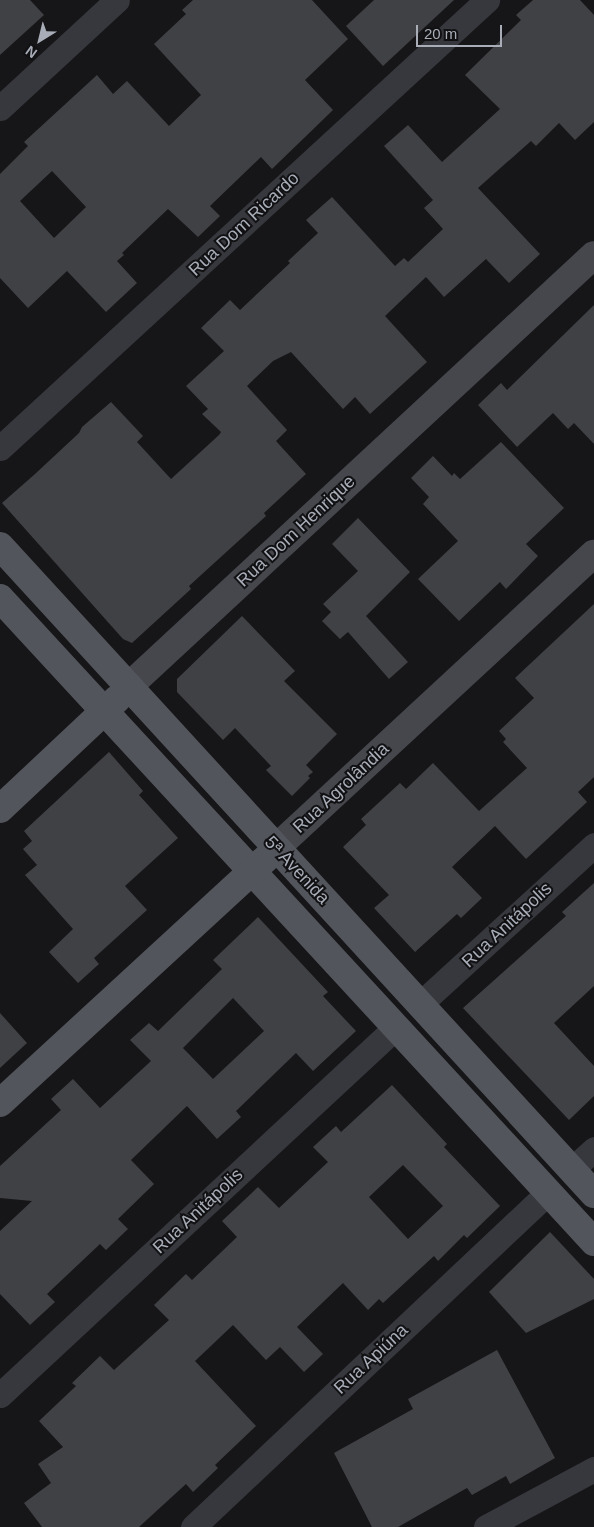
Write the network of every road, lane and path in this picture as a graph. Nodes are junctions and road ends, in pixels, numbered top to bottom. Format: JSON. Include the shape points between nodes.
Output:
{"nodes":[{"id":1,"x":116,"y":0,"type":"edge"},
{"id":2,"x":487,"y":0,"type":"edge"},
{"id":3,"x":0,"y":108,"type":"edge"},
{"id":4,"x":594,"y":255,"type":"edge"},
{"id":5,"x":0,"y":448,"type":"edge"},
{"id":6,"x":0,"y":546,"type":"edge"},
{"id":7,"x":594,"y":554,"type":"edge"},
{"id":8,"x":0,"y":598,"type":"edge"},
{"id":9,"x":128,"y":688,"type":"junction"},
{"id":10,"x":105,"y":711,"type":"junction"},
{"id":11,"x":0,"y":809,"type":"edge"},
{"id":12,"x":594,"y":845,"type":"edge"},
{"id":13,"x":276,"y":848,"type":"junction"},
{"id":14,"x":252,"y":870,"type":"junction"},
{"id":15,"x":420,"y":1004,"type":"junction"},
{"id":16,"x":396,"y":1027,"type":"junction"},
{"id":17,"x":0,"y":1103,"type":"edge"},
{"id":18,"x":594,"y":1149,"type":"edge"},
{"id":19,"x":572,"y":1169,"type":"junction"},
{"id":20,"x":548,"y":1192,"type":"junction"},
{"id":21,"x":594,"y":1194,"type":"edge"},
{"id":22,"x":594,"y":1242,"type":"edge"},
{"id":23,"x":0,"y":1395,"type":"edge"},
{"id":24,"x":594,"y":1469,"type":"edge"},
{"id":25,"x":193,"y":1527,"type":"edge"},
{"id":26,"x":486,"y":1527,"type":"edge"}],
"edges":[{"from":1,"to":3,"type":"street"},
{"from":2,"to":5,"type":"street","name":"Rua Dom Ricardo"},
{"from":4,"to":9,"type":"street","name":"Rua Dom Henrique"},
{"from":6,"to":9,"type":"main road","name":"5ª Avenida"},
{"from":7,"to":13,"type":"street","name":"Rua Agrolândia"},
{"from":8,"to":10,"type":"main road","name":"5ª Avenida"},
{"from":9,"to":10,"type":"main road","name":"Rua Dom Henrique"},
{"from":9,"to":13,"type":"main road","name":"5ª Avenida"},
{"from":10,"to":11,"type":"main road","name":"Rua Dom Henrique"},
{"from":10,"to":14,"type":"main road","name":"5ª Avenida"},
{"from":12,"to":15,"type":"street","name":"Rua Anitápolis"},
{"from":13,"to":14,"type":"main road","name":"Rua Agrolândia"},
{"from":13,"to":15,"type":"main road","name":"5ª Avenida"},
{"from":14,"to":16,"type":"main road","name":"5ª Avenida"},
{"from":14,"to":17,"type":"main road","name":"Rua Agrolândia"},
{"from":15,"to":19,"type":"main road","name":"5ª Avenida"},
{"from":16,"to":20,"type":"main road","name":"5ª Avenida"},
{"from":16,"to":23,"type":"street","name":"Rua Anitápolis"},
{"from":18,"to":19,"type":"street"},
{"from":19,"to":21,"type":"main road","name":"5ª Avenida"},
{"from":20,"to":22,"type":"main road","name":"5ª Avenida"},
{"from":20,"to":25,"type":"street","name":"Rua Apiúna"},
{"from":24,"to":26,"type":"street"}]}
